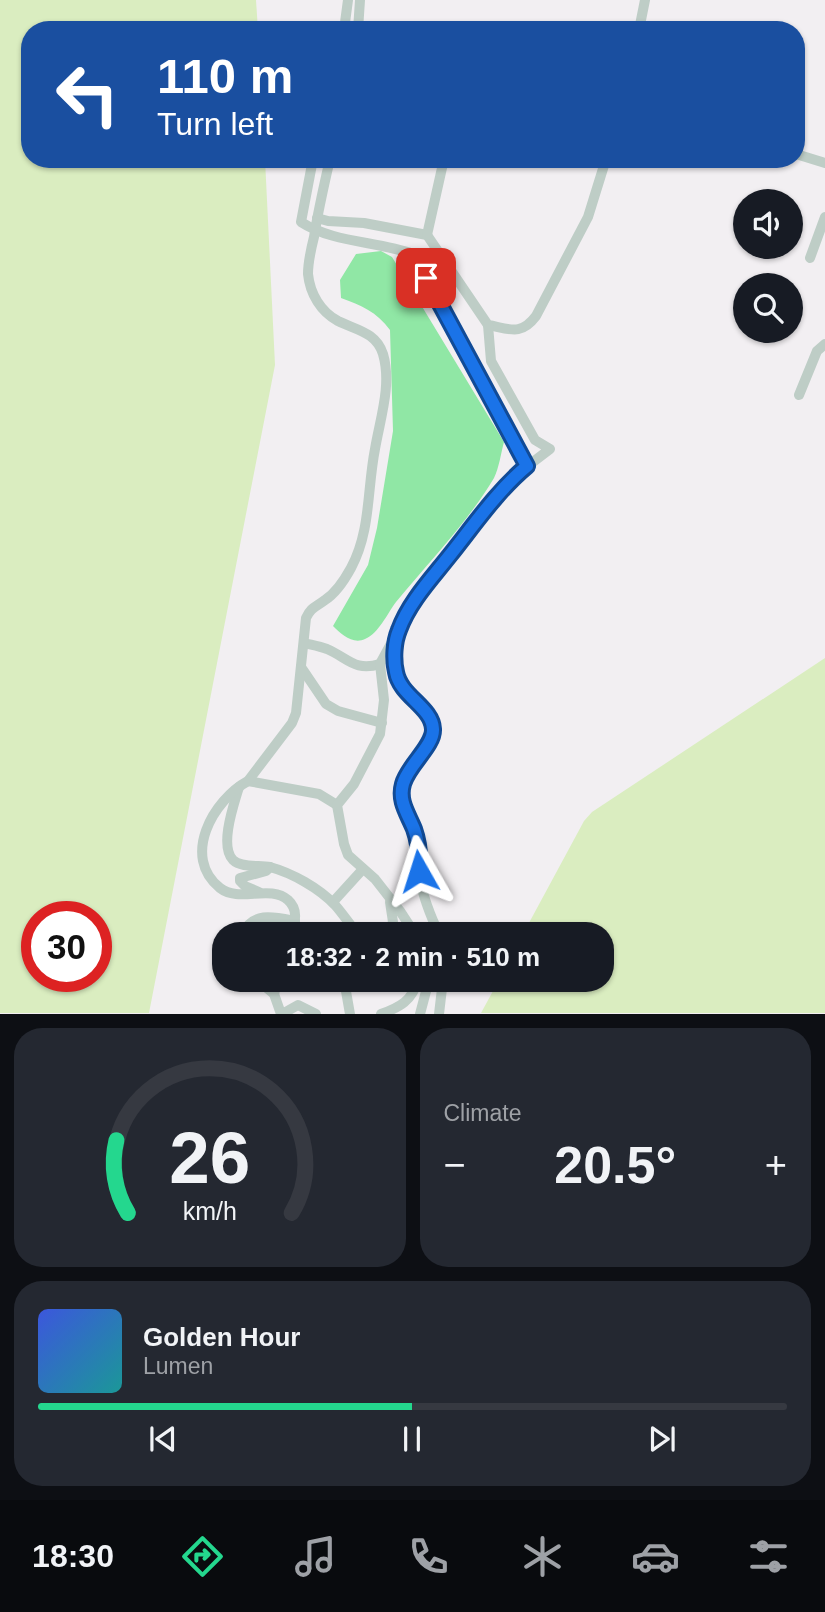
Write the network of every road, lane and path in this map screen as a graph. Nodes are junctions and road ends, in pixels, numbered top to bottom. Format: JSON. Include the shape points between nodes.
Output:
{"nodes":[{"id":1,"x":348,"y":0,"type":"edge"},
{"id":2,"x":360,"y":0,"type":"edge"},
{"id":3,"x":645,"y":0,"type":"edge"},
{"id":4,"x":345,"y":21,"type":"edge"},
{"id":5,"x":359,"y":21,"type":"edge"},
{"id":6,"x":641,"y":21,"type":"edge"},
{"id":7,"x":805,"y":157,"type":"edge"},
{"id":8,"x":825,"y":163,"type":"edge"},
{"id":9,"x":311,"y":168,"type":"edge"},
{"id":10,"x":328,"y":168,"type":"edge"},
{"id":11,"x":442,"y":168,"type":"edge"},
{"id":12,"x":603,"y":168,"type":"edge"},
{"id":13,"x":825,"y":217,"type":"edge"},
{"id":14,"x":317,"y":218,"type":"junction"},
{"id":15,"x":315,"y":231,"type":"junction"},
{"id":16,"x":427,"y":236,"type":"junction"},
{"id":17,"x":810,"y":258,"type":"dead end"},
{"id":18,"x":488,"y":325,"type":"junction"},
{"id":19,"x":825,"y":344,"type":"edge"},
{"id":20,"x":799,"y":395,"type":"dead end"},
{"id":21,"x":527,"y":466,"type":"junction"},
{"id":22,"x":398,"y":631,"type":"junction"},
{"id":23,"x":304,"y":643,"type":"junction"},
{"id":24,"x":380,"y":664,"type":"junction"},
{"id":25,"x":301,"y":667,"type":"junction"},
{"id":26,"x":382,"y":723,"type":"junction"},
{"id":27,"x":244,"y":783,"type":"junction"},
{"id":28,"x":337,"y":805,"type":"junction"},
{"id":29,"x":270,"y":867,"type":"junction"},
{"id":30,"x":363,"y":869,"type":"junction"},
{"id":31,"x":263,"y":894,"type":"junction"},
{"id":32,"x":389,"y":898,"type":"junction"},
{"id":33,"x":333,"y":902,"type":"junction"},
{"id":34,"x":295,"y":921,"type":"joint"},
{"id":35,"x":249,"y":922,"type":"edge"},
{"id":36,"x":349,"y":922,"type":"edge"},
{"id":37,"x":393,"y":922,"type":"edge"},
{"id":38,"x":406,"y":922,"type":"edge"},
{"id":39,"x":434,"y":922,"type":"edge"},
{"id":40,"x":272,"y":992,"type":"edge"},
{"id":41,"x":346,"y":992,"type":"edge"},
{"id":42,"x":414,"y":992,"type":"edge"},
{"id":43,"x":426,"y":992,"type":"edge"},
{"id":44,"x":442,"y":992,"type":"edge"},
{"id":45,"x":274,"y":994,"type":"joint"},
{"id":46,"x":281,"y":1013,"type":"edge"},
{"id":47,"x":316,"y":1013,"type":"edge"},
{"id":48,"x":350,"y":1013,"type":"edge"},
{"id":49,"x":381,"y":1013,"type":"edge"},
{"id":50,"x":420,"y":1013,"type":"edge"},
{"id":51,"x":439,"y":1013,"type":"edge"}],
"edges":[{"from":1,"to":4,"type":"street"},
{"from":2,"to":5,"type":"street"},
{"from":3,"to":6,"type":"street"},
{"from":7,"to":8,"type":"street"},
{"from":9,"to":15,"type":"street","via":[[301,222]]},
{"from":10,"to":14,"type":"street"},
{"from":11,"to":16,"type":"street"},
{"from":12,"to":18,"type":"street","via":[[588,217],[528,327]]},
{"from":13,"to":17,"type":"street"},
{"from":14,"to":15,"type":"street"},
{"from":14,"to":16,"type":"street"},
{"from":15,"to":21,"type":"street","via":[[413,254]]},
{"from":15,"to":23,"type":"street","via":[[308,275],[313,293],[327,314],[375,340],[383,354],[384,398],[361,548],[338,588],[311,608]]},
{"from":16,"to":18,"type":"street"},
{"from":18,"to":21,"type":"street","via":[[491,361],[535,440],[550,449]]},
{"from":19,"to":20,"type":"street","via":[[817,351]]},
{"from":21,"to":22,"type":"street","via":[[512,478],[440,568]]},
{"from":22,"to":24,"type":"street"},
{"from":22,"to":39,"type":"street","via":[[394,655],[398,680],[427,715],[433,731],[407,770],[401,790],[417,842],[421,886]]},
{"from":23,"to":24,"type":"street","via":[[359,666]]},
{"from":23,"to":25,"type":"street"},
{"from":24,"to":26,"type":"street"},
{"from":25,"to":26,"type":"street","via":[[326,704]]},
{"from":25,"to":27,"type":"street","via":[[292,723]]},
{"from":26,"to":28,"type":"street","via":[[359,774]]},
{"from":27,"to":28,"type":"street","via":[[319,794]]},
{"from":27,"to":29,"type":"street","via":[[230,820],[229,853],[238,863]]},
{"from":27,"to":31,"type":"street","via":[[208,824],[202,858],[222,890]]},
{"from":28,"to":30,"type":"street","via":[[348,855]]},
{"from":29,"to":31,"type":"street","via":[[240,878],[245,886]]},
{"from":29,"to":33,"type":"street"},
{"from":30,"to":32,"type":"street"},
{"from":30,"to":33,"type":"street"},
{"from":31,"to":34,"type":"street","via":[[290,901]]},
{"from":32,"to":37,"type":"street"},
{"from":32,"to":38,"type":"street"},
{"from":33,"to":36,"type":"street"},
{"from":34,"to":35,"type":"street","via":[[261,916]]},
{"from":40,"to":45,"type":"street"},
{"from":41,"to":48,"type":"street"},
{"from":42,"to":49,"type":"street","via":[[404,1004]]},
{"from":43,"to":50,"type":"street"},
{"from":44,"to":51,"type":"street"},
{"from":45,"to":46,"type":"street"},
{"from":46,"to":47,"type":"street","via":[[298,1005]]}]}
